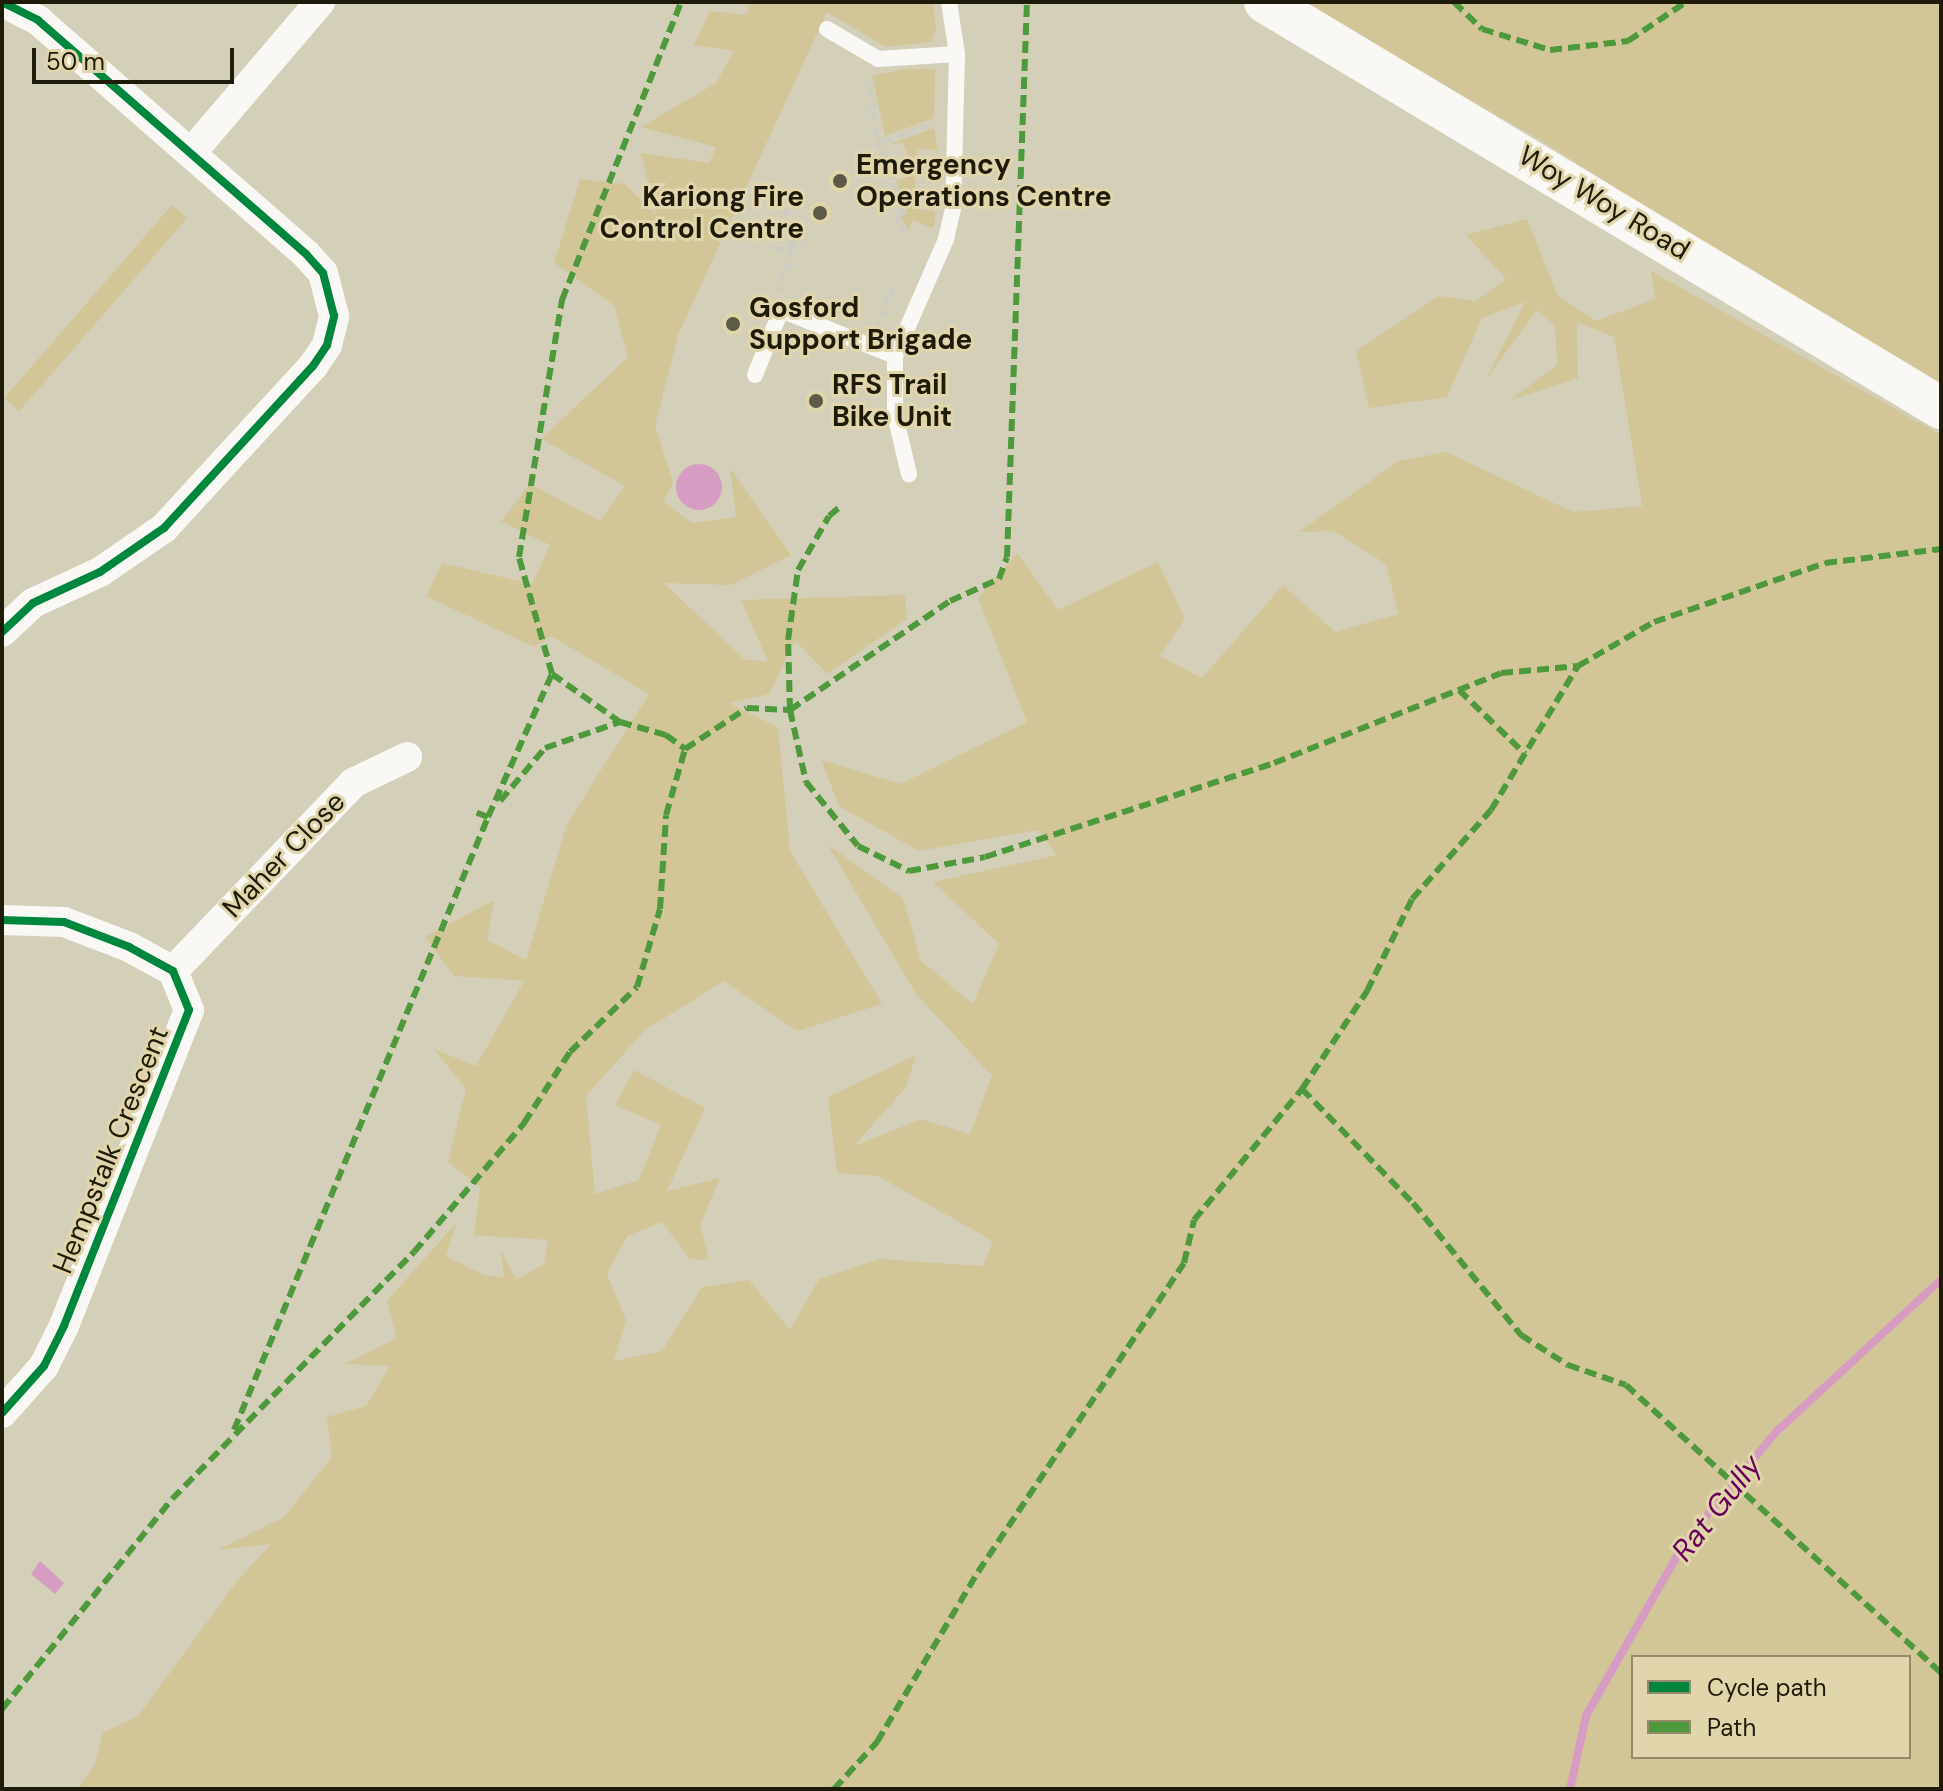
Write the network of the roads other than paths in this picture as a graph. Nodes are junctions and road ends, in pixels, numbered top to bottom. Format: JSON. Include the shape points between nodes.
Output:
{"nodes":[{"id":1,"x":2,"y":2,"type":"edge"},
{"id":2,"x":320,"y":2,"type":"edge"},
{"id":3,"x":949,"y":2,"type":"edge"},
{"id":4,"x":1265,"y":2,"type":"edge"},
{"id":5,"x":827,"y":29,"type":"dead end"},
{"id":6,"x":957,"y":54,"type":"junction"},
{"id":7,"x":191,"y":153,"type":"junction"},
{"id":8,"x":895,"y":356,"type":"junction"},
{"id":9,"x":755,"y":375,"type":"dead end"},
{"id":10,"x":1941,"y":408,"type":"edge"},
{"id":11,"x":909,"y":474,"type":"dead end"},
{"id":12,"x":2,"y":632,"type":"edge"},
{"id":13,"x":407,"y":757,"type":"dead end"},
{"id":14,"x":2,"y":920,"type":"edge"},
{"id":15,"x":173,"y":971,"type":"junction"},
{"id":16,"x":2,"y":1413,"type":"edge"}],
"edges":[{"from":1,"to":7,"type":"street","via":[[38,20]]},
{"from":2,"to":7,"type":"street"},
{"from":3,"to":6,"type":"lane"},
{"from":4,"to":10,"type":"main road","name":"Woy Woy Road"},
{"from":5,"to":6,"type":"lane","via":[[878,59]]},
{"from":6,"to":8,"type":"lane","via":[[953,209],[946,239]]},
{"from":7,"to":12,"type":"street","via":[[323,273],[334,316],[327,345],[164,528],[100,572],[33,603]]},
{"from":8,"to":9,"type":"lane","via":[[781,310]]},
{"from":8,"to":11,"type":"lane","via":[[895,415]]},
{"from":13,"to":15,"type":"street","name":"Maher Close","via":[[353,783]]},
{"from":14,"to":15,"type":"street","via":[[64,922]]},
{"from":15,"to":16,"type":"street","name":"Hempstalk Crescent","via":[[186,994],[184,1030],[64,1326],[44,1366]]}]}
